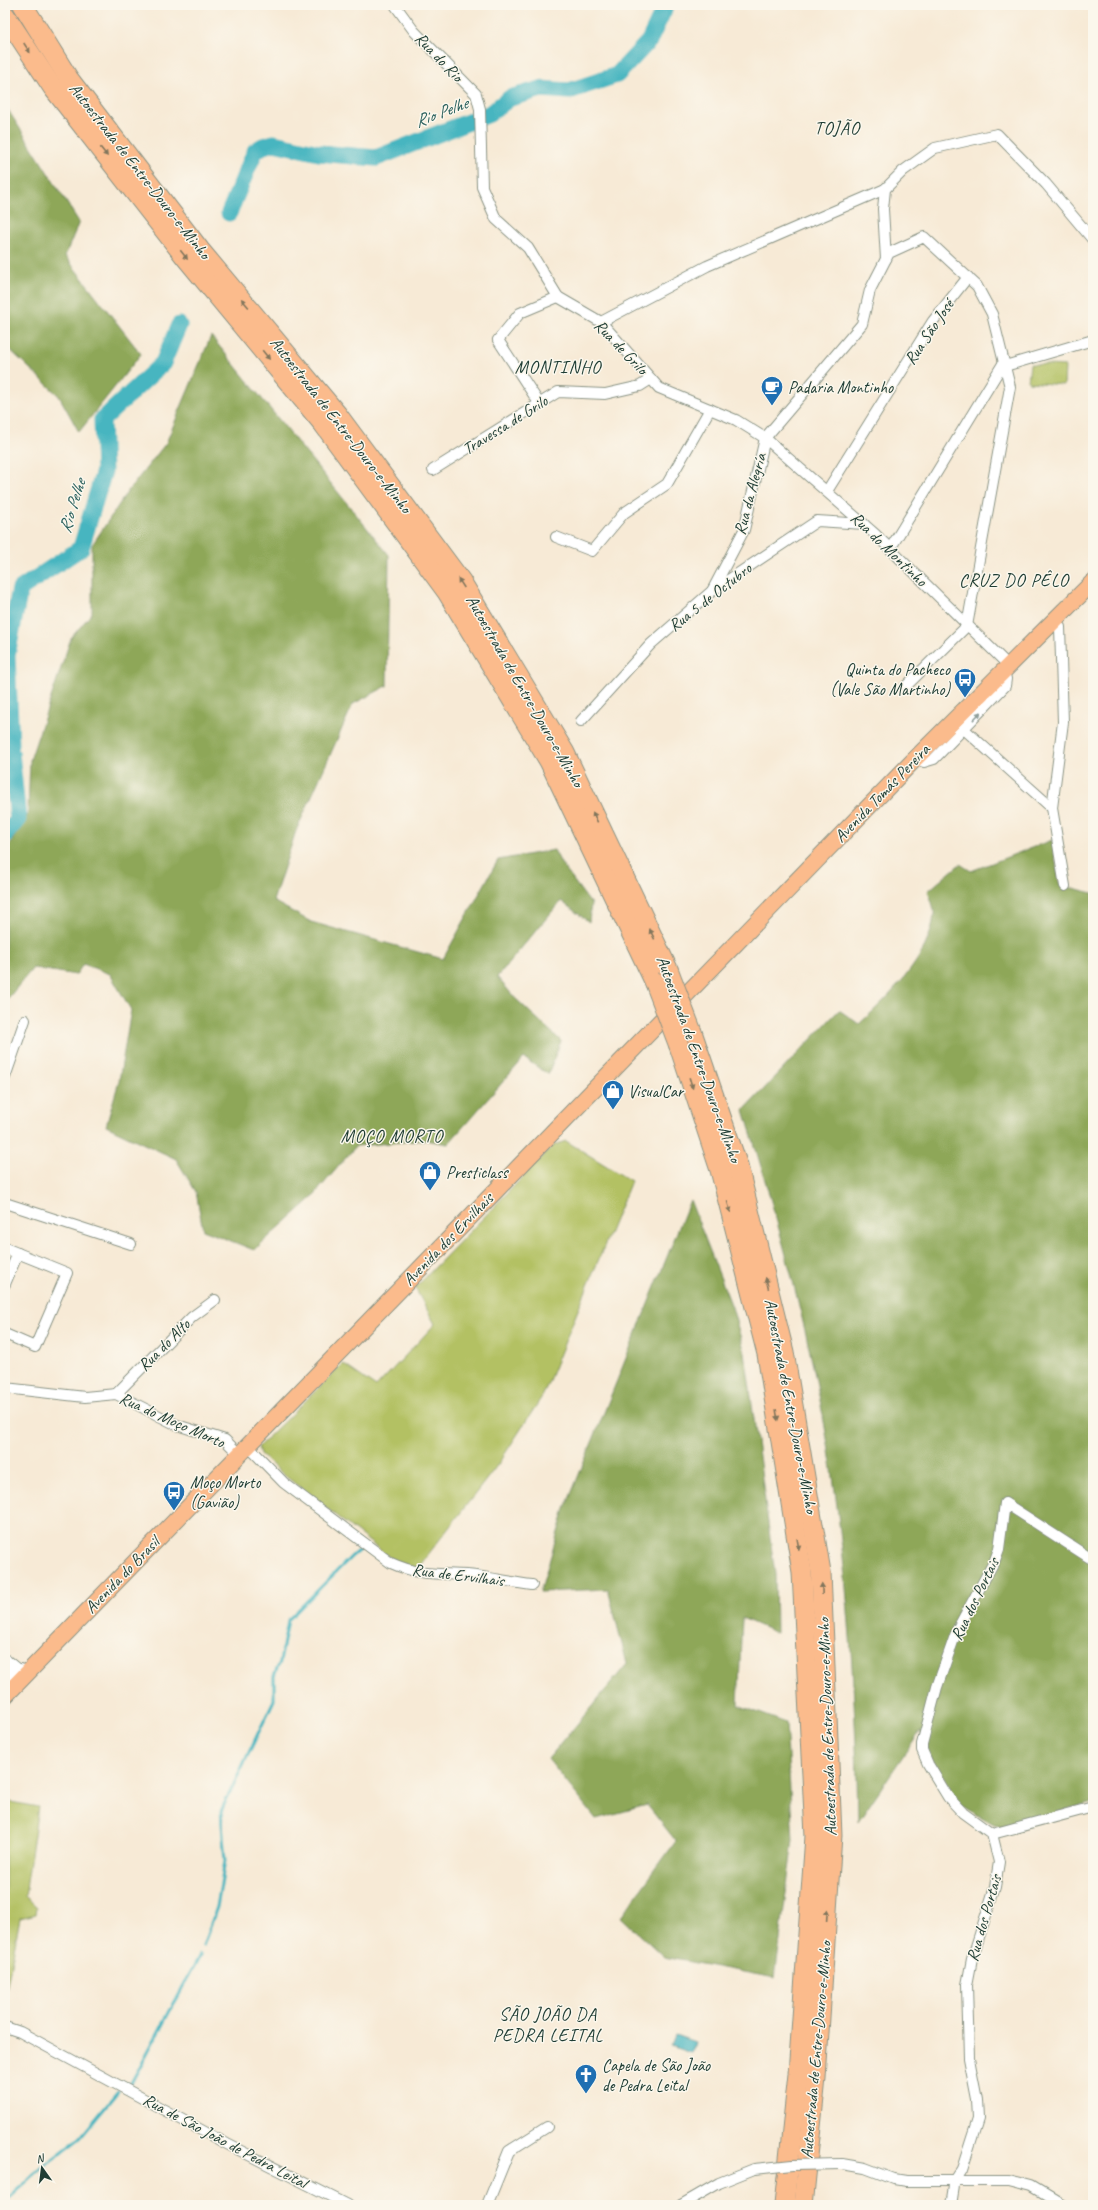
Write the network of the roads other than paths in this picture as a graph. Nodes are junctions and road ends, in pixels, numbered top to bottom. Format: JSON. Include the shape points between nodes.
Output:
{"nodes":[{"id":1,"x":23,"y":5,"type":"edge"},
{"id":2,"x":395,"y":5,"type":"edge"},
{"id":3,"x":5,"y":15,"type":"edge"},
{"id":4,"x":481,"y":133,"type":"joint"},
{"id":5,"x":885,"y":189,"type":"junction"},
{"id":6,"x":1093,"y":240,"type":"edge"},
{"id":7,"x":1093,"y":248,"type":"edge"},
{"id":8,"x":886,"y":259,"type":"junction"},
{"id":9,"x":968,"y":277,"type":"junction"},
{"id":10,"x":558,"y":297,"type":"junction"},
{"id":11,"x":601,"y":322,"type":"junction"},
{"id":12,"x":1093,"y":340,"type":"edge"},
{"id":13,"x":1005,"y":364,"type":"junction"},
{"id":14,"x":651,"y":379,"type":"junction"},
{"id":15,"x":539,"y":403,"type":"junction"},
{"id":16,"x":710,"y":409,"type":"junction"},
{"id":17,"x":765,"y":438,"type":"junction"},
{"id":18,"x":433,"y":470,"type":"dead end"},
{"id":19,"x":827,"y":491,"type":"junction"},
{"id":20,"x":864,"y":524,"type":"junction"},
{"id":21,"x":556,"y":537,"type":"dead end"},
{"id":22,"x":890,"y":549,"type":"junction"},
{"id":23,"x":1093,"y":582,"type":"edge"},
{"id":24,"x":712,"y":591,"type":"junction"},
{"id":25,"x":1053,"y":620,"type":"junction"},
{"id":26,"x":967,"y":626,"type":"junction"},
{"id":27,"x":1006,"y":668,"type":"junction"},
{"id":28,"x":905,"y":687,"type":"dead end"},
{"id":29,"x":581,"y":721,"type":"dead end"},
{"id":30,"x":964,"y":729,"type":"junction"},
{"id":31,"x":915,"y":759,"type":"junction"},
{"id":32,"x":1052,"y":808,"type":"junction"},
{"id":33,"x":1065,"y":886,"type":"dead end"},
{"id":34,"x":674,"y":1008,"type":"joint"},
{"id":35,"x":25,"y":1020,"type":"dead end"},
{"id":36,"x":7,"y":1062,"type":"edge"},
{"id":37,"x":5,"y":1077,"type":"edge"},
{"id":38,"x":5,"y":1203,"type":"edge"},
{"id":39,"x":131,"y":1244,"type":"dead end"},
{"id":40,"x":5,"y":1248,"type":"edge"},
{"id":41,"x":18,"y":1253,"type":"junction"},
{"id":42,"x":5,"y":1284,"type":"edge"},
{"id":43,"x":215,"y":1300,"type":"dead end"},
{"id":44,"x":5,"y":1334,"type":"edge"},
{"id":45,"x":5,"y":1388,"type":"edge"},
{"id":46,"x":116,"y":1394,"type":"junction"},
{"id":47,"x":244,"y":1450,"type":"junction"},
{"id":48,"x":367,"y":1544,"type":"joint"},
{"id":49,"x":1093,"y":1560,"type":"edge"},
{"id":50,"x":532,"y":1585,"type":"dead end"},
{"id":51,"x":5,"y":1661,"type":"edge"},
{"id":52,"x":28,"y":1672,"type":"junction"},
{"id":53,"x":8,"y":1686,"type":"edge"},
{"id":54,"x":1093,"y":1807,"type":"edge"},
{"id":55,"x":992,"y":1834,"type":"junction"},
{"id":56,"x":5,"y":2027,"type":"edge"},
{"id":57,"x":547,"y":2127,"type":"dead end"},
{"id":58,"x":955,"y":2180,"type":"junction"},
{"id":59,"x":348,"y":2205,"type":"edge"},
{"id":60,"x":487,"y":2205,"type":"edge"},
{"id":61,"x":681,"y":2205,"type":"edge"},
{"id":62,"x":784,"y":2205,"type":"edge"},
{"id":63,"x":803,"y":2205,"type":"edge"},
{"id":64,"x":951,"y":2205,"type":"edge"},
{"id":65,"x":1062,"y":2205,"type":"edge"}],
"edges":[{"from":63,"to":1,"type":"highway","name":"Autoestrada de Entre-Douro-e-Minho","one_way":true,"bridge":true,"via":[[816,2078],[832,1835],[821,1572],[784,1352],[738,1166],[692,1032],[668,969],[565,753],[461,581],[337,414],[200,250],[68,78]]},
{"from":2,"to":4,"type":"street","name":"Rua do Rio","via":[[414,31],[476,94],[480,109]]},
{"from":3,"to":62,"type":"highway","name":"Autoestrada de Entre-Douro-e-Minho","one_way":true,"bridge":true,"via":[[53,88],[186,258],[324,425],[447,592],[549,761],[655,983],[679,1046],[720,1170],[767,1354],[802,1572],[815,1836],[798,2074]]},
{"from":4,"to":10,"type":"street","name":"Rua de Grilo","via":[[482,186],[496,219],[528,248]]},
{"from":5,"to":6,"type":"street","via":[[903,171],[935,148],[997,134],[1046,184]]},
{"from":5,"to":8,"type":"street","via":[[883,209]]},
{"from":5,"to":11,"type":"street","via":[[707,266]]},
{"from":6,"to":7,"type":"street"},
{"from":8,"to":9,"type":"street","via":[[889,254],[924,237]]},
{"from":8,"to":17,"type":"street","via":[[870,290],[862,324]]},
{"from":9,"to":13,"type":"street","via":[[977,286],[992,314]]},
{"from":9,"to":19,"type":"street","name":"Rua São José","via":[[933,322]]},
{"from":10,"to":11,"type":"street","name":"Rua de Grilo"},
{"from":10,"to":15,"type":"street","via":[[520,313],[498,340]]},
{"from":11,"to":14,"type":"street","name":"Rua de Grilo"},
{"from":12,"to":13,"type":"street"},
{"from":13,"to":22,"type":"street"},
{"from":13,"to":26,"type":"street","via":[[1010,387]]},
{"from":14,"to":15,"type":"street","name":"Travessa de Grilo","via":[[640,386],[605,394],[558,392]]},
{"from":14,"to":16,"type":"street","name":"Rua de Grilo","via":[[659,388]]},
{"from":15,"to":18,"type":"street","name":"Travessa de Grilo"},
{"from":16,"to":17,"type":"street","name":"Rua de Grilo","via":[[736,420]]},
{"from":16,"to":21,"type":"street","via":[[667,484],[624,513],[592,551]]},
{"from":17,"to":19,"type":"street","name":"Rua do Montinho"},
{"from":17,"to":24,"type":"street","name":"Rua da Alegría","via":[[744,530]]},
{"from":19,"to":20,"type":"street","name":"Rua do Montinho"},
{"from":20,"to":22,"type":"street","name":"Rua do Montinho"},
{"from":20,"to":24,"type":"street","name":"Rua 5 de Octubro","via":[[817,521]]},
{"from":22,"to":26,"type":"street","name":"Rua do Montinho"},
{"from":23,"to":25,"type":"main road","name":"Avenida Tomás Pereira"},
{"from":24,"to":29,"type":"street","name":"Rua 5 de Octubro","via":[[651,644]]},
{"from":25,"to":27,"type":"main road","name":"Avenida Tomás Pereira"},
{"from":25,"to":32,"type":"street","via":[[1060,627],[1063,722]]},
{"from":26,"to":27,"type":"street","name":"Rua do Montinho"},
{"from":26,"to":28,"type":"street"},
{"from":30,"to":27,"type":"street","one_way":true,"via":[[1005,686]]},
{"from":27,"to":31,"type":"main road","name":"Avenida Tomás Pereira"},
{"from":30,"to":31,"type":"street","via":[[934,759],[924,762]]},
{"from":30,"to":32,"type":"street"},
{"from":31,"to":34,"type":"main road","name":"Avenida Tomás Pereira"},
{"from":32,"to":33,"type":"street"},
{"from":34,"to":47,"type":"main road","name":"Avenida dos Ervilhais"},
{"from":35,"to":36,"type":"street"},
{"from":36,"to":37,"type":"street"},
{"from":38,"to":39,"type":"street"},
{"from":40,"to":41,"type":"street"},
{"from":41,"to":42,"type":"street"},
{"from":41,"to":44,"type":"street","via":[[67,1273],[35,1347]]},
{"from":43,"to":46,"type":"street","name":"Rua do Alto","via":[[192,1317]]},
{"from":45,"to":46,"type":"street","name":"Rua do Moço Morto","via":[[85,1397]]},
{"from":46,"to":47,"type":"street","name":"Rua do Moço Morto","via":[[177,1425],[225,1440]]},
{"from":47,"to":48,"type":"street","name":"Rua do Moço Morto"},
{"from":47,"to":52,"type":"main road","name":"Avenida do Brasil"},
{"from":48,"to":50,"type":"street","name":"Rua de Ervilhais","via":[[391,1562],[407,1570],[426,1574],[467,1575]]},
{"from":49,"to":55,"type":"street","name":"Rua dos Portais","via":[[1005,1503],[997,1555],[957,1630],[937,1687],[922,1750],[928,1764],[955,1805]]},
{"from":51,"to":52,"type":"street","via":[[16,1670]]},
{"from":52,"to":53,"type":"main road","name":"Avenida do Brasil"},
{"from":54,"to":55,"type":"street"},
{"from":55,"to":58,"type":"street","name":"Rua dos Portais","via":[[997,1848],[999,1871],[967,1985],[969,2058],[978,2119],[962,2169]]},
{"from":56,"to":59,"type":"street","name":"Rua de São João de Pedra Leital","via":[[20,2032],[227,2144]]},
{"from":57,"to":60,"type":"street","via":[[509,2151]]},
{"from":58,"to":61,"type":"street","bridge":true,"via":[[906,2181],[865,2168],[842,2164],[792,2165],[750,2171],[719,2183]]},
{"from":58,"to":64,"type":"street","name":"Rua dos Portais"},
{"from":58,"to":65,"type":"street","via":[[1021,2182]]}]}
